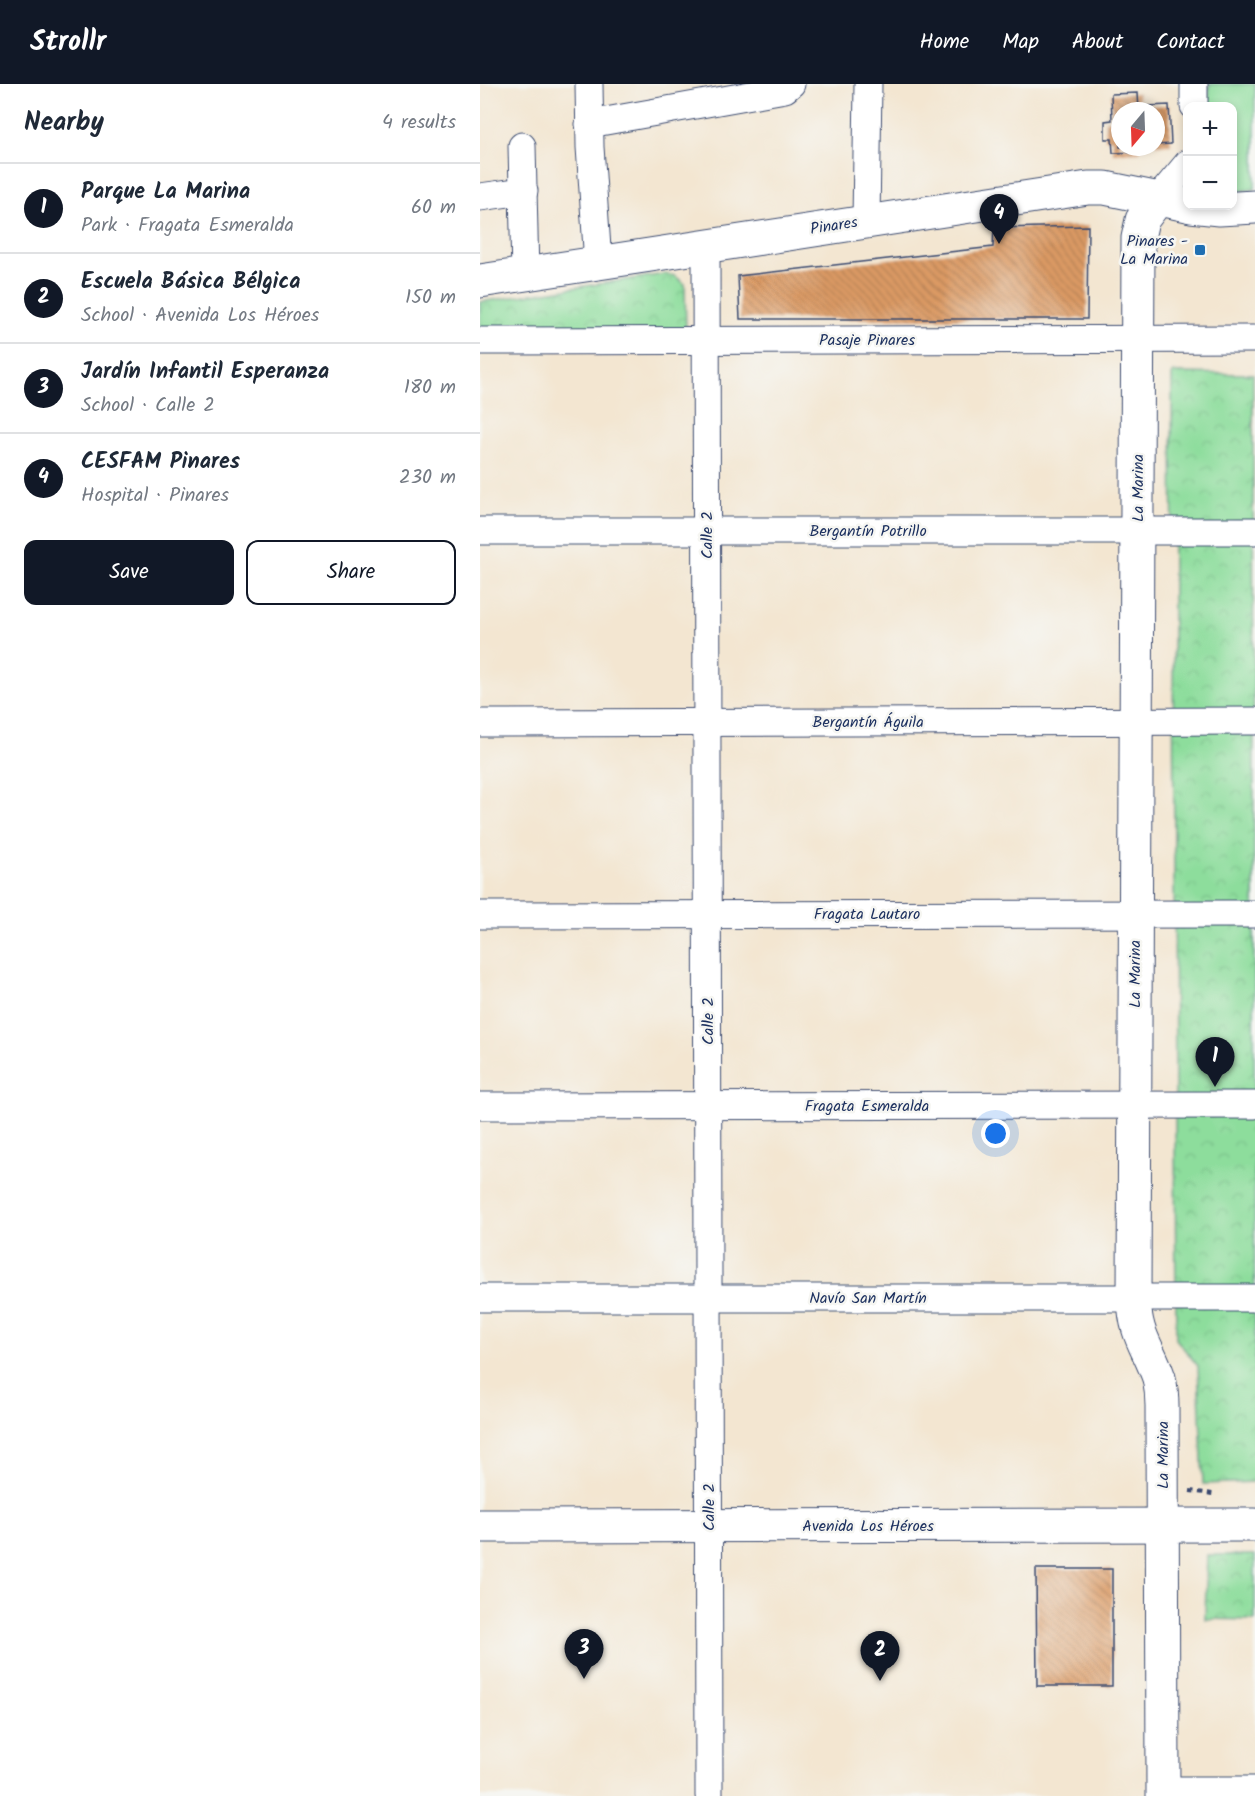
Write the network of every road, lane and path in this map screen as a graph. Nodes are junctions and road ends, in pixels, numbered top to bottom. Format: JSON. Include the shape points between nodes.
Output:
{"nodes":[{"id":1,"x":589,"y":84,"type":"edge"},
{"id":2,"x":791,"y":84,"type":"edge"},
{"id":3,"x":868,"y":84,"type":"edge"},
{"id":4,"x":1194,"y":84,"type":"edge"},
{"id":5,"x":1194,"y":102,"type":"edge"},
{"id":6,"x":589,"y":124,"type":"junction"},
{"id":7,"x":522,"y":146,"type":"dead end"},
{"id":8,"x":1183,"y":185,"type":"edge"},
{"id":9,"x":524,"y":191,"type":"junction"},
{"id":10,"x":480,"y":197,"type":"edge"},
{"id":11,"x":1179,"y":203,"type":"edge"},
{"id":12,"x":1255,"y":207,"type":"edge"},
{"id":13,"x":866,"y":221,"type":"junction"},
{"id":14,"x":706,"y":246,"type":"junction"},
{"id":15,"x":598,"y":263,"type":"junction"},
{"id":16,"x":525,"y":274,"type":"junction"},
{"id":17,"x":480,"y":281,"type":"edge"},
{"id":18,"x":1138,"y":339,"type":"junction"},
{"id":19,"x":1255,"y":339,"type":"edge"},
{"id":20,"x":480,"y":341,"type":"edge"},
{"id":21,"x":706,"y":341,"type":"junction"},
{"id":22,"x":480,"y":531,"type":"edge"},
{"id":23,"x":707,"y":531,"type":"junction"},
{"id":24,"x":1138,"y":531,"type":"junction"},
{"id":25,"x":1255,"y":531,"type":"edge"},
{"id":26,"x":1255,"y":721,"type":"edge"},
{"id":27,"x":1137,"y":722,"type":"junction"},
{"id":28,"x":480,"y":723,"type":"edge"},
{"id":29,"x":707,"y":723,"type":"junction"},
{"id":30,"x":707,"y":914,"type":"junction"},
{"id":31,"x":1136,"y":914,"type":"junction"},
{"id":32,"x":1255,"y":914,"type":"edge"},
{"id":33,"x":480,"y":915,"type":"edge"},
{"id":34,"x":1255,"y":1105,"type":"edge"},
{"id":35,"x":480,"y":1106,"type":"edge"},
{"id":36,"x":708,"y":1106,"type":"junction"},
{"id":37,"x":1135,"y":1106,"type":"junction"},
{"id":38,"x":480,"y":1298,"type":"edge"},
{"id":39,"x":709,"y":1298,"type":"junction"},
{"id":40,"x":1134,"y":1298,"type":"junction"},
{"id":41,"x":1255,"y":1298,"type":"edge"},
{"id":42,"x":1163,"y":1525,"type":"junction"},
{"id":43,"x":1255,"y":1525,"type":"edge"},
{"id":44,"x":480,"y":1526,"type":"edge"},
{"id":45,"x":709,"y":1526,"type":"junction"},
{"id":46,"x":1255,"y":1790,"type":"edge"},
{"id":47,"x":1163,"y":1793,"type":"edge"},
{"id":48,"x":709,"y":1796,"type":"edge"}],
"edges":[{"from":1,"to":6,"type":"street"},
{"from":2,"to":6,"type":"street","via":[[784,89]]},
{"from":3,"to":13,"type":"street"},
{"from":4,"to":5,"type":"street"},
{"from":6,"to":15,"type":"street"},
{"from":7,"to":9,"type":"street"},
{"from":8,"to":11,"type":"street","name":"La Marina"},
{"from":9,"to":10,"type":"street"},
{"from":9,"to":16,"type":"street"},
{"from":11,"to":12,"type":"street","name":"Pinares","via":[[1219,209]]},
{"from":11,"to":13,"type":"street","name":"Pinares","via":[[1088,188]]},
{"from":11,"to":18,"type":"street","name":"La Marina","via":[[1142,220],[1138,238]]},
{"from":13,"to":14,"type":"street","name":"Pinares"},
{"from":14,"to":15,"type":"street","name":"Pinares"},
{"from":14,"to":21,"type":"street","name":"Calle 2"},
{"from":15,"to":16,"type":"street","name":"Pinares"},
{"from":16,"to":17,"type":"street","name":"Pinares"},
{"from":18,"to":19,"type":"street","name":"Pasaje Pinares"},
{"from":18,"to":21,"type":"street","name":"Pasaje Pinares"},
{"from":18,"to":24,"type":"street","name":"La Marina"},
{"from":20,"to":21,"type":"street","name":"Pasaje Pinares"},
{"from":21,"to":23,"type":"street","name":"Calle 2"},
{"from":22,"to":23,"type":"street","name":"Bergantín Potrillo"},
{"from":23,"to":24,"type":"street","name":"Bergantín Potrillo"},
{"from":23,"to":29,"type":"street","name":"Calle 2"},
{"from":24,"to":25,"type":"street","name":"Bergantín Potrillo"},
{"from":24,"to":27,"type":"street","name":"La Marina"},
{"from":26,"to":27,"type":"street","name":"Bergantín Águila"},
{"from":27,"to":29,"type":"street","name":"Bergantín Águila"},
{"from":27,"to":31,"type":"street","name":"La Marina"},
{"from":28,"to":29,"type":"street","name":"Bergantín Águila"},
{"from":29,"to":30,"type":"street","name":"Calle 2"},
{"from":30,"to":31,"type":"street","name":"Fragata Lautaro"},
{"from":30,"to":33,"type":"street","name":"Fragata Lautaro"},
{"from":30,"to":36,"type":"street","name":"Calle 2"},
{"from":31,"to":32,"type":"street","name":"Fragata Lautaro"},
{"from":31,"to":37,"type":"street","name":"La Marina"},
{"from":34,"to":37,"type":"street","name":"Fragata Esmeralda"},
{"from":35,"to":36,"type":"street","name":"Fragata Esmeralda"},
{"from":36,"to":37,"type":"street","name":"Fragata Esmeralda"},
{"from":36,"to":39,"type":"street","name":"Calle 2"},
{"from":37,"to":40,"type":"street","name":"La Marina"},
{"from":38,"to":39,"type":"street","name":"Navío San Martín"},
{"from":39,"to":40,"type":"street","name":"Navío San Martín"},
{"from":39,"to":45,"type":"street","name":"Calle 2"},
{"from":40,"to":41,"type":"street","name":"Navío San Martín"},
{"from":40,"to":42,"type":"street","name":"La Marina","via":[[1139,1334],[1161,1392]]},
{"from":42,"to":43,"type":"street","name":"Avenida Los Héroes"},
{"from":42,"to":45,"type":"street","name":"Avenida Los Héroes"},
{"from":42,"to":47,"type":"street","name":"La Marina"},
{"from":44,"to":45,"type":"street","name":"Avenida Los Héroes"},
{"from":45,"to":48,"type":"street","name":"Calle 2"},
{"from":46,"to":47,"type":"street"}]}
